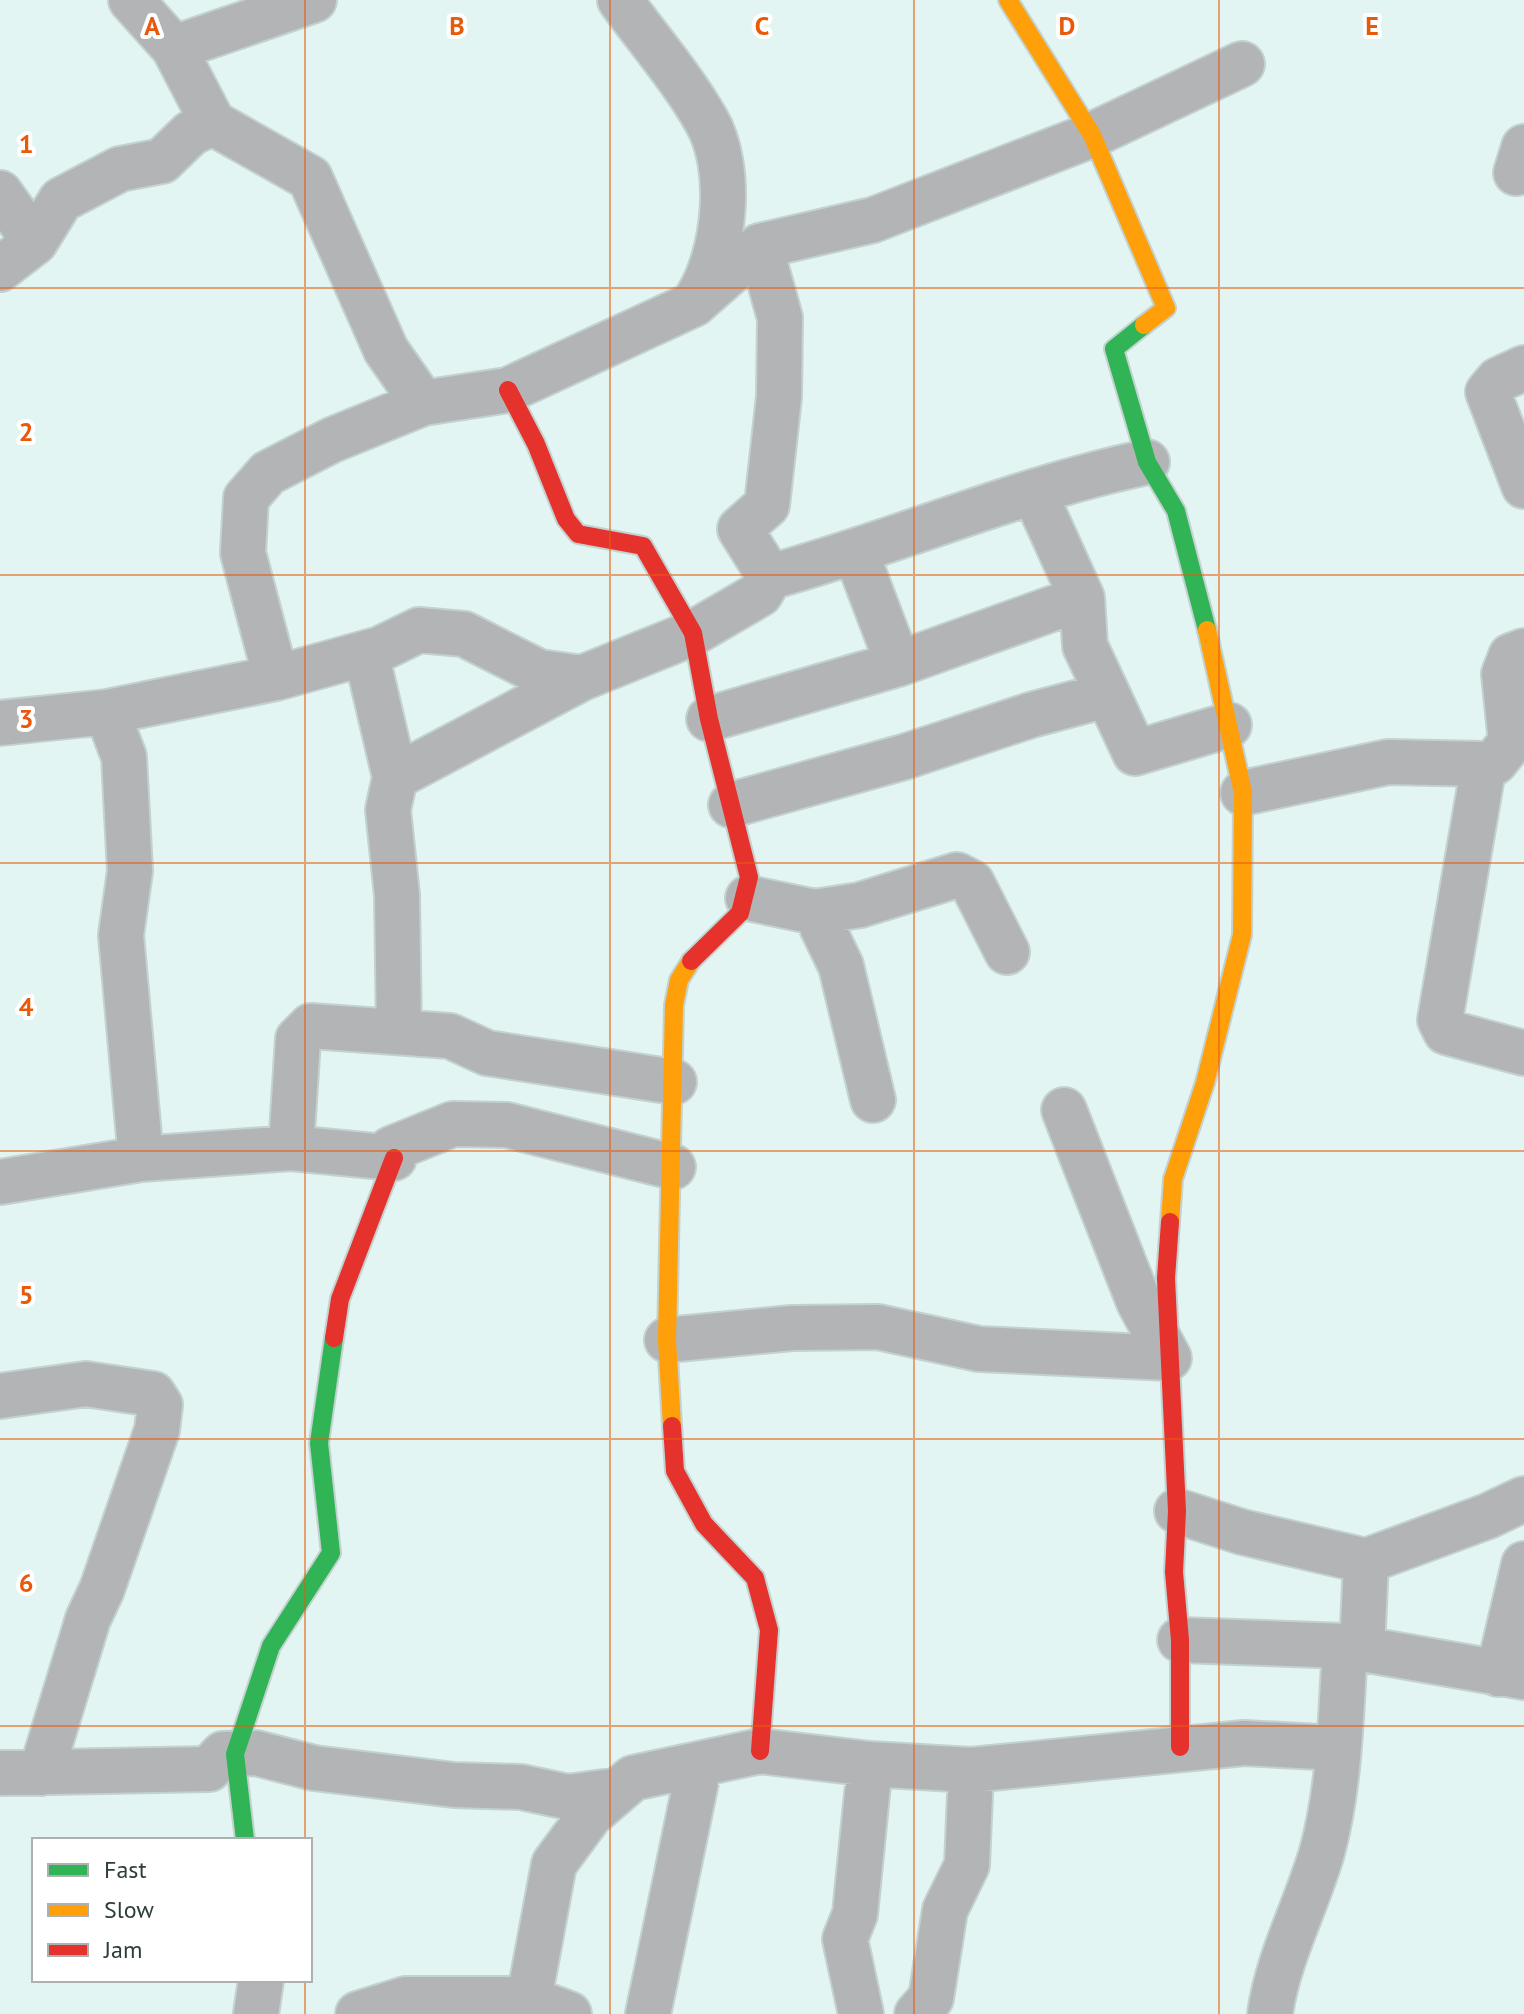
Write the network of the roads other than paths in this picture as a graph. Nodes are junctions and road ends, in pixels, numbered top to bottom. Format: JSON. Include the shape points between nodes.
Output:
{"nodes":[{"id":1,"x":131,"y":0,"type":"edge"},
{"id":2,"x":314,"y":0,"type":"edge"},
{"id":3,"x":620,"y":0,"type":"edge"},
{"id":4,"x":1008,"y":0,"type":"edge"},
{"id":5,"x":174,"y":48,"type":"junction"},
{"id":6,"x":1242,"y":64,"type":"dead end"},
{"id":7,"x":213,"y":123,"type":"junction"},
{"id":8,"x":1092,"y":135,"type":"junction"},
{"id":9,"x":0,"y":193,"type":"edge"},
{"id":10,"x":35,"y":242,"type":"junction"},
{"id":11,"x":760,"y":246,"type":"junction"},
{"id":12,"x":0,"y":269,"type":"edge"},
{"id":13,"x":694,"y":304,"type":"junction"},
{"id":14,"x":1524,"y":368,"type":"edge"},
{"id":15,"x":508,"y":390,"type":"junction"},
{"id":16,"x":423,"y":403,"type":"junction"},
{"id":17,"x":1147,"y":462,"type":"junction"},
{"id":18,"x":1524,"y":486,"type":"edge"},
{"id":19,"x":1034,"y":492,"type":"junction"},
{"id":20,"x":856,"y":553,"type":"junction"},
{"id":21,"x":770,"y":577,"type":"junction"},
{"id":22,"x":1082,"y":598,"type":"junction"},
{"id":23,"x":693,"y":633,"type":"junction"},
{"id":24,"x":1524,"y":651,"type":"edge"},
{"id":25,"x":366,"y":653,"type":"junction"},
{"id":26,"x":898,"y":664,"type":"junction"},
{"id":27,"x":276,"y":678,"type":"junction"},
{"id":28,"x":582,"y":678,"type":"junction"},
{"id":29,"x":1106,"y":695,"type":"junction"},
{"id":30,"x":107,"y":712,"type":"junction"},
{"id":31,"x":709,"y":719,"type":"junction"},
{"id":32,"x":0,"y":723,"type":"edge"},
{"id":33,"x":1229,"y":725,"type":"junction"},
{"id":34,"x":1484,"y":764,"type":"junction"},
{"id":35,"x":395,"y":777,"type":"junction"},
{"id":36,"x":1243,"y":793,"type":"junction"},
{"id":37,"x":731,"y":805,"type":"junction"},
{"id":38,"x":748,"y":898,"type":"junction"},
{"id":39,"x":815,"y":912,"type":"junction"},
{"id":40,"x":1007,"y":952,"type":"dead end"},
{"id":41,"x":399,"y":1031,"type":"junction"},
{"id":42,"x":1524,"y":1053,"type":"edge"},
{"id":43,"x":674,"y":1082,"type":"junction"},
{"id":44,"x":873,"y":1100,"type":"dead end"},
{"id":45,"x":1064,"y":1110,"type":"dead end"},
{"id":46,"x":291,"y":1148,"type":"junction"},
{"id":47,"x":394,"y":1158,"type":"junction"},
{"id":48,"x":141,"y":1159,"type":"junction"},
{"id":49,"x":673,"y":1167,"type":"junction"},
{"id":50,"x":0,"y":1182,"type":"edge"},
{"id":51,"x":667,"y":1340,"type":"junction"},
{"id":52,"x":1169,"y":1358,"type":"junction"},
{"id":53,"x":0,"y":1396,"type":"edge"},
{"id":54,"x":1524,"y":1499,"type":"edge"},
{"id":55,"x":1177,"y":1511,"type":"junction"},
{"id":56,"x":1366,"y":1561,"type":"junction"},
{"id":57,"x":1524,"y":1564,"type":"edge"},
{"id":58,"x":1180,"y":1640,"type":"junction"},
{"id":59,"x":1354,"y":1647,"type":"junction"},
{"id":60,"x":1511,"y":1675,"type":"edge"},
{"id":61,"x":1180,"y":1747,"type":"junction"},
{"id":62,"x":1338,"y":1748,"type":"junction"},
{"id":63,"x":760,"y":1751,"type":"junction"},
{"id":64,"x":235,"y":1754,"type":"junction"},
{"id":65,"x":870,"y":1764,"type":"junction"},
{"id":66,"x":699,"y":1767,"type":"junction"},
{"id":67,"x":971,"y":1770,"type":"junction"},
{"id":68,"x":20,"y":1773,"type":"edge"},
{"id":69,"x":619,"y":1790,"type":"junction"},
{"id":70,"x":245,"y":1838,"type":"edge"},
{"id":71,"x":261,"y":1982,"type":"edge"},
{"id":72,"x":529,"y":1999,"type":"junction"},
{"id":73,"x":256,"y":2014,"type":"edge"},
{"id":74,"x":358,"y":2014,"type":"edge"},
{"id":75,"x":569,"y":2014,"type":"edge"},
{"id":76,"x":648,"y":2014,"type":"edge"},
{"id":77,"x":861,"y":2014,"type":"edge"},
{"id":78,"x":917,"y":2014,"type":"edge"},
{"id":79,"x":1270,"y":2014,"type":"edge"}],
"edges":[{"from":1,"to":5,"type":"street"},
{"from":2,"to":5,"type":"street"},
{"from":3,"to":13,"type":"street","via":[[708,122],[721,168],[722,227],[706,285]]},
{"from":4,"to":8,"type":"street"},
{"from":5,"to":7,"type":"street"},
{"from":6,"to":8,"type":"street"},
{"from":7,"to":10,"type":"street","via":[[191,133],[162,161],[120,169],[61,200]]},
{"from":7,"to":16,"type":"street","via":[[310,178],[386,350]]},
{"from":8,"to":11,"type":"street","via":[[873,220]]},
{"from":8,"to":17,"type":"street","via":[[1166,308],[1114,349]]},
{"from":9,"to":10,"type":"street"},
{"from":10,"to":12,"type":"street"},
{"from":11,"to":13,"type":"street"},
{"from":11,"to":21,"type":"street","via":[[780,318],[779,397],[767,505],[740,529]]},
{"from":13,"to":15,"type":"street"},
{"from":14,"to":18,"type":"street","via":[[1498,380],[1488,392]]},
{"from":15,"to":16,"type":"street"},
{"from":15,"to":23,"type":"street","via":[[566,519],[578,534],[643,546]]},
{"from":16,"to":27,"type":"street","via":[[268,473],[246,498],[243,553]]},
{"from":17,"to":19,"type":"street","via":[[1078,476]]},
{"from":17,"to":33,"type":"street","via":[[1176,511]]},
{"from":19,"to":20,"type":"street"},
{"from":19,"to":22,"type":"street"},
{"from":20,"to":21,"type":"street"},
{"from":20,"to":26,"type":"street"},
{"from":21,"to":23,"type":"street","via":[[760,594]]},
{"from":22,"to":26,"type":"street"},
{"from":22,"to":29,"type":"street","via":[[1085,646]]},
{"from":23,"to":28,"type":"street"},
{"from":23,"to":31,"type":"street"},
{"from":24,"to":34,"type":"street","via":[[1511,656],[1504,674],[1511,742],[1495,762]]},
{"from":25,"to":27,"type":"street"},
{"from":25,"to":28,"type":"street","via":[[419,630],[464,634],[539,672]]},
{"from":25,"to":35,"type":"street"},
{"from":26,"to":31,"type":"street"},
{"from":27,"to":30,"type":"street"},
{"from":28,"to":35,"type":"street"},
{"from":29,"to":33,"type":"street","via":[[1135,753]]},
{"from":29,"to":37,"type":"street"},
{"from":30,"to":32,"type":"street"},
{"from":30,"to":48,"type":"street","via":[[124,757],[130,871],[121,935]]},
{"from":31,"to":37,"type":"street"},
{"from":33,"to":36,"type":"street"},
{"from":34,"to":36,"type":"street","via":[[1388,762]]},
{"from":34,"to":42,"type":"street","via":[[1440,1020],[1446,1032]]},
{"from":35,"to":41,"type":"street","via":[[388,810],[397,895]]},
{"from":36,"to":52,"type":"street","via":[[1242,935],[1205,1083],[1173,1179],[1166,1278]]},
{"from":37,"to":38,"type":"street","via":[[749,877]]},
{"from":38,"to":39,"type":"street"},
{"from":38,"to":43,"type":"street","via":[[737,922],[709,943],[679,979]]},
{"from":39,"to":40,"type":"street","via":[[860,905],[957,875],[972,883]]},
{"from":39,"to":44,"type":"street","via":[[841,966]]},
{"from":41,"to":43,"type":"street","via":[[450,1036],[487,1053]]},
{"from":41,"to":46,"type":"street","via":[[311,1026],[298,1039]]},
{"from":43,"to":49,"type":"street"},
{"from":45,"to":52,"type":"street","via":[[1139,1302]]},
{"from":46,"to":47,"type":"street"},
{"from":46,"to":48,"type":"street"},
{"from":47,"to":49,"type":"street","via":[[391,1149],[453,1124],[507,1125]]},
{"from":47,"to":64,"type":"street","via":[[340,1299],[319,1443],[331,1553],[271,1646]]},
{"from":48,"to":50,"type":"street"},
{"from":49,"to":51,"type":"street"},
{"from":51,"to":52,"type":"street","via":[[792,1328],[878,1327],[979,1349]]},
{"from":51,"to":63,"type":"street","via":[[675,1471],[704,1524],[755,1578],[769,1630]]},
{"from":52,"to":55,"type":"street"},
{"from":53,"to":68,"type":"street","via":[[86,1384],[153,1394],[160,1405],[157,1430],[102,1589]]},
{"from":54,"to":56,"type":"street"},
{"from":55,"to":56,"type":"street"},
{"from":55,"to":58,"type":"street","via":[[1174,1572]]},
{"from":56,"to":59,"type":"street"},
{"from":57,"to":60,"type":"street"},
{"from":58,"to":59,"type":"street"},
{"from":58,"to":61,"type":"street"},
{"from":59,"to":60,"type":"street"},
{"from":59,"to":62,"type":"street"},
{"from":61,"to":62,"type":"street","via":[[1244,1743]]},
{"from":61,"to":67,"type":"street"},
{"from":62,"to":79,"type":"street","via":[[1322,1850],[1274,1984]]},
{"from":63,"to":65,"type":"street"},
{"from":63,"to":66,"type":"street"},
{"from":64,"to":68,"type":"street","via":[[223,1754],[209,1769]]},
{"from":64,"to":69,"type":"street","via":[[568,1797]]},
{"from":64,"to":70,"type":"street"},
{"from":65,"to":67,"type":"street"},
{"from":65,"to":77,"type":"street","via":[[855,1914],[845,1939]]},
{"from":66,"to":69,"type":"street","via":[[633,1778]]},
{"from":66,"to":76,"type":"street"},
{"from":67,"to":78,"type":"street","via":[[967,1865],[945,1910],[931,1998]]},
{"from":69,"to":72,"type":"street","via":[[590,1815],[554,1864]]},
{"from":71,"to":73,"type":"street"},
{"from":72,"to":74,"type":"street","via":[[406,1999]]},
{"from":72,"to":75,"type":"street"}]}
